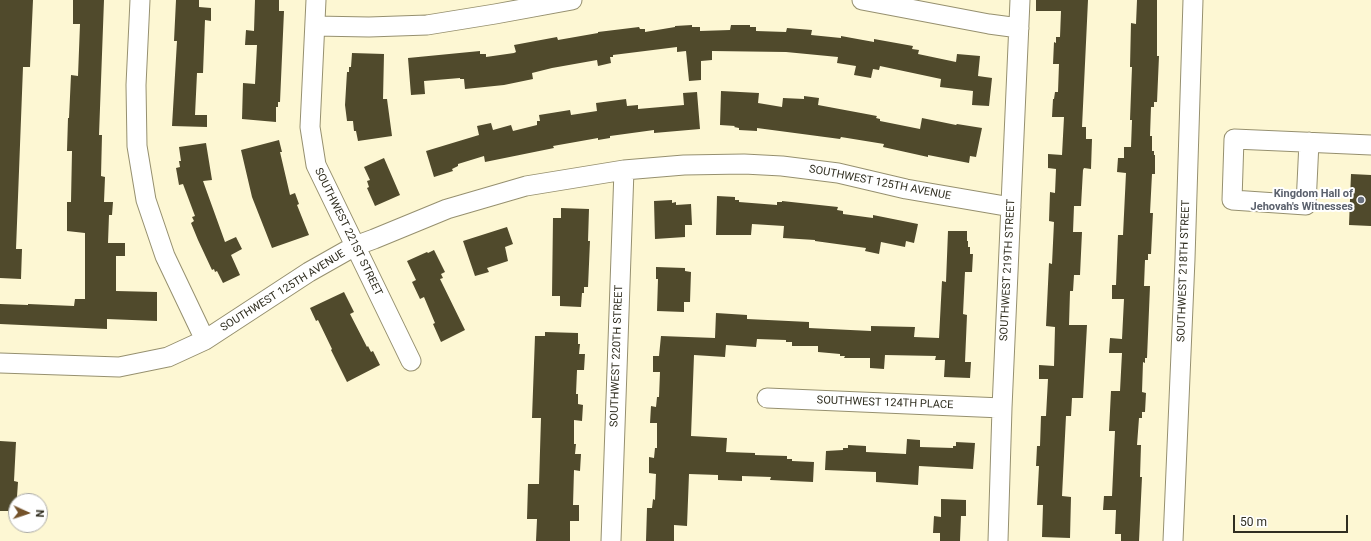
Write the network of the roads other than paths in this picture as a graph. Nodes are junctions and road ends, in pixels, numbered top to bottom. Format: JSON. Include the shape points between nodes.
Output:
{"nodes":[{"id":1,"x":140,"y":0,"type":"edge"},
{"id":2,"x":316,"y":0,"type":"edge"},
{"id":3,"x":572,"y":0,"type":"edge"},
{"id":4,"x":862,"y":0,"type":"edge"},
{"id":5,"x":1020,"y":0,"type":"edge"},
{"id":6,"x":1193,"y":0,"type":"edge"},
{"id":7,"x":315,"y":26,"type":"junction"},
{"id":8,"x":1019,"y":28,"type":"junction"},
{"id":9,"x":1309,"y":142,"type":"junction"},
{"id":10,"x":1371,"y":145,"type":"edge"},
{"id":11,"x":624,"y":170,"type":"junction"},
{"id":12,"x":1011,"y":207,"type":"junction"},
{"id":13,"x":355,"y":246,"type":"junction"},
{"id":14,"x":205,"y":340,"type":"junction"},
{"id":15,"x":411,"y":361,"type":"dead end"},
{"id":16,"x":0,"y":363,"type":"edge"},
{"id":17,"x":767,"y":398,"type":"dead end"},
{"id":18,"x":1002,"y":408,"type":"junction"},
{"id":19,"x":611,"y":541,"type":"edge"},
{"id":20,"x":998,"y":541,"type":"edge"},
{"id":21,"x":1173,"y":541,"type":"edge"}],
"edges":[{"from":1,"to":14,"type":"street","via":[[136,85],[137,146],[146,200],[165,256]]},
{"from":2,"to":7,"type":"street","name":"SOUTHWEST 221ST STREET"},
{"from":3,"to":7,"type":"street","via":[[427,25]]},
{"from":4,"to":8,"type":"street"},
{"from":5,"to":8,"type":"street","name":"SOUTHWEST 219TH STREET"},
{"from":6,"to":21,"type":"street","name":"SOUTHWEST 218TH STREET"},
{"from":7,"to":13,"type":"street","name":"SOUTHWEST 221ST STREET","via":[[310,127],[316,165]]},
{"from":8,"to":12,"type":"street","name":"SOUTHWEST 219TH STREET"},
{"from":9,"to":9,"type":"street","via":[[1234,139],[1232,200],[1306,205]]},
{"from":9,"to":10,"type":"street"},
{"from":11,"to":12,"type":"street","name":"SOUTHWEST 125TH AVENUE","via":[[684,165],[782,166],[838,173],[906,190]]},
{"from":11,"to":13,"type":"street","name":"SOUTHWEST 125TH AVENUE","via":[[526,186],[447,209]]},
{"from":11,"to":19,"type":"street","name":"SOUTHWEST 220TH STREET"},
{"from":12,"to":18,"type":"street","name":"SOUTHWEST 219TH STREET"},
{"from":13,"to":14,"type":"street","name":"SOUTHWEST 125TH AVENUE","via":[[309,272]]},
{"from":13,"to":15,"type":"street","name":"SOUTHWEST 221ST STREET"},
{"from":14,"to":16,"type":"street","name":"SOUTHWEST 125TH AVENUE","via":[[168,357],[119,367]]},
{"from":17,"to":18,"type":"street","name":"SOUTHWEST 124TH PLACE"},
{"from":18,"to":20,"type":"street","name":"SOUTHWEST 219TH STREET"}]}
